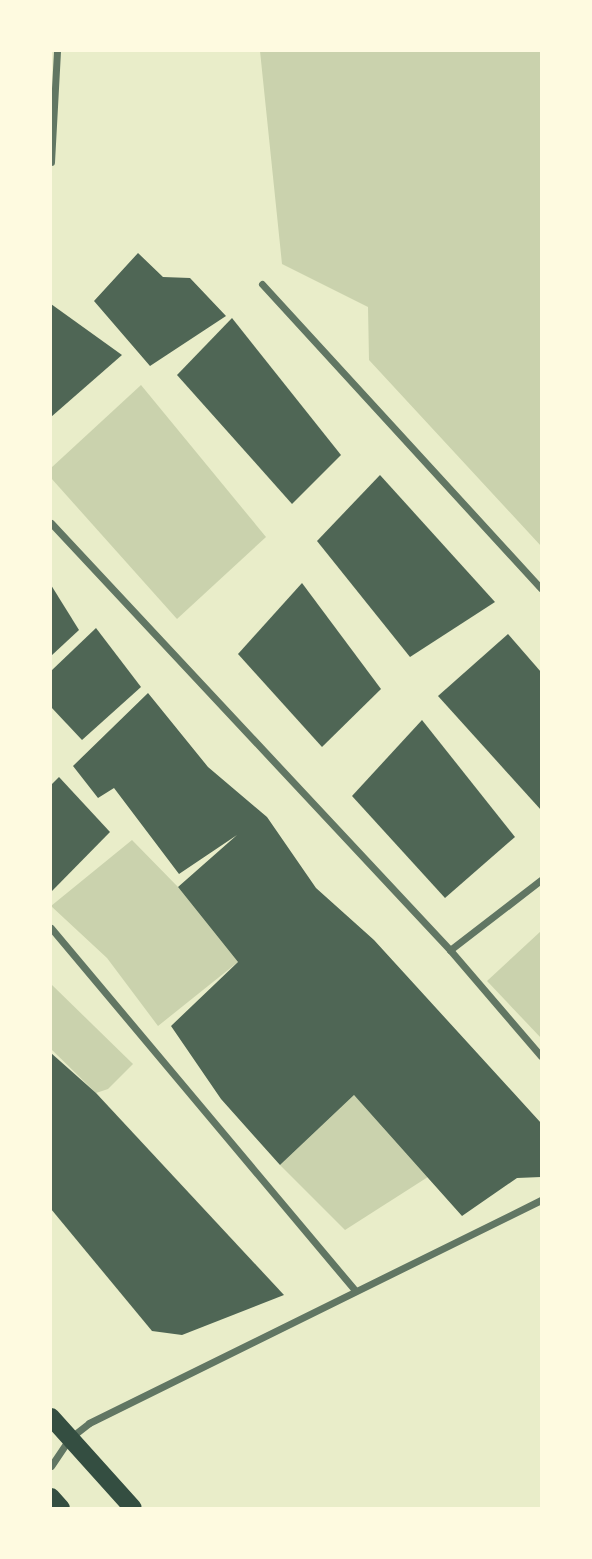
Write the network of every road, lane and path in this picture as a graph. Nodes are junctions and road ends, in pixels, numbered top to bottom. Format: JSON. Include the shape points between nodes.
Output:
{"nodes":[{"id":1,"x":57,"y":51,"type":"edge"},
{"id":2,"x":51,"y":162,"type":"edge"},
{"id":3,"x":262,"y":284,"type":"dead end"},
{"id":4,"x":51,"y":523,"type":"edge"},
{"id":5,"x":541,"y":588,"type":"edge"},
{"id":6,"x":541,"y":880,"type":"edge"},
{"id":7,"x":51,"y":928,"type":"edge"},
{"id":8,"x":450,"y":950,"type":"junction"},
{"id":9,"x":541,"y":1056,"type":"edge"},
{"id":10,"x":541,"y":1200,"type":"edge"},
{"id":11,"x":355,"y":1290,"type":"junction"},
{"id":12,"x":51,"y":1417,"type":"edge"},
{"id":13,"x":70,"y":1438,"type":"junction"},
{"id":14,"x":51,"y":1466,"type":"edge"},
{"id":15,"x":51,"y":1497,"type":"edge"},
{"id":16,"x":61,"y":1508,"type":"edge"},
{"id":17,"x":133,"y":1508,"type":"edge"}],
"edges":[{"from":1,"to":2,"type":"street"},
{"from":3,"to":5,"type":"street"},
{"from":4,"to":8,"type":"street"},
{"from":6,"to":8,"type":"street"},
{"from":7,"to":11,"type":"street"},
{"from":8,"to":9,"type":"street"},
{"from":10,"to":11,"type":"street"},
{"from":11,"to":13,"type":"street","via":[[127,1403]]},
{"from":12,"to":13,"type":"main road"},
{"from":13,"to":14,"type":"street"},
{"from":13,"to":17,"type":"main road"},
{"from":15,"to":16,"type":"main road"}]}
